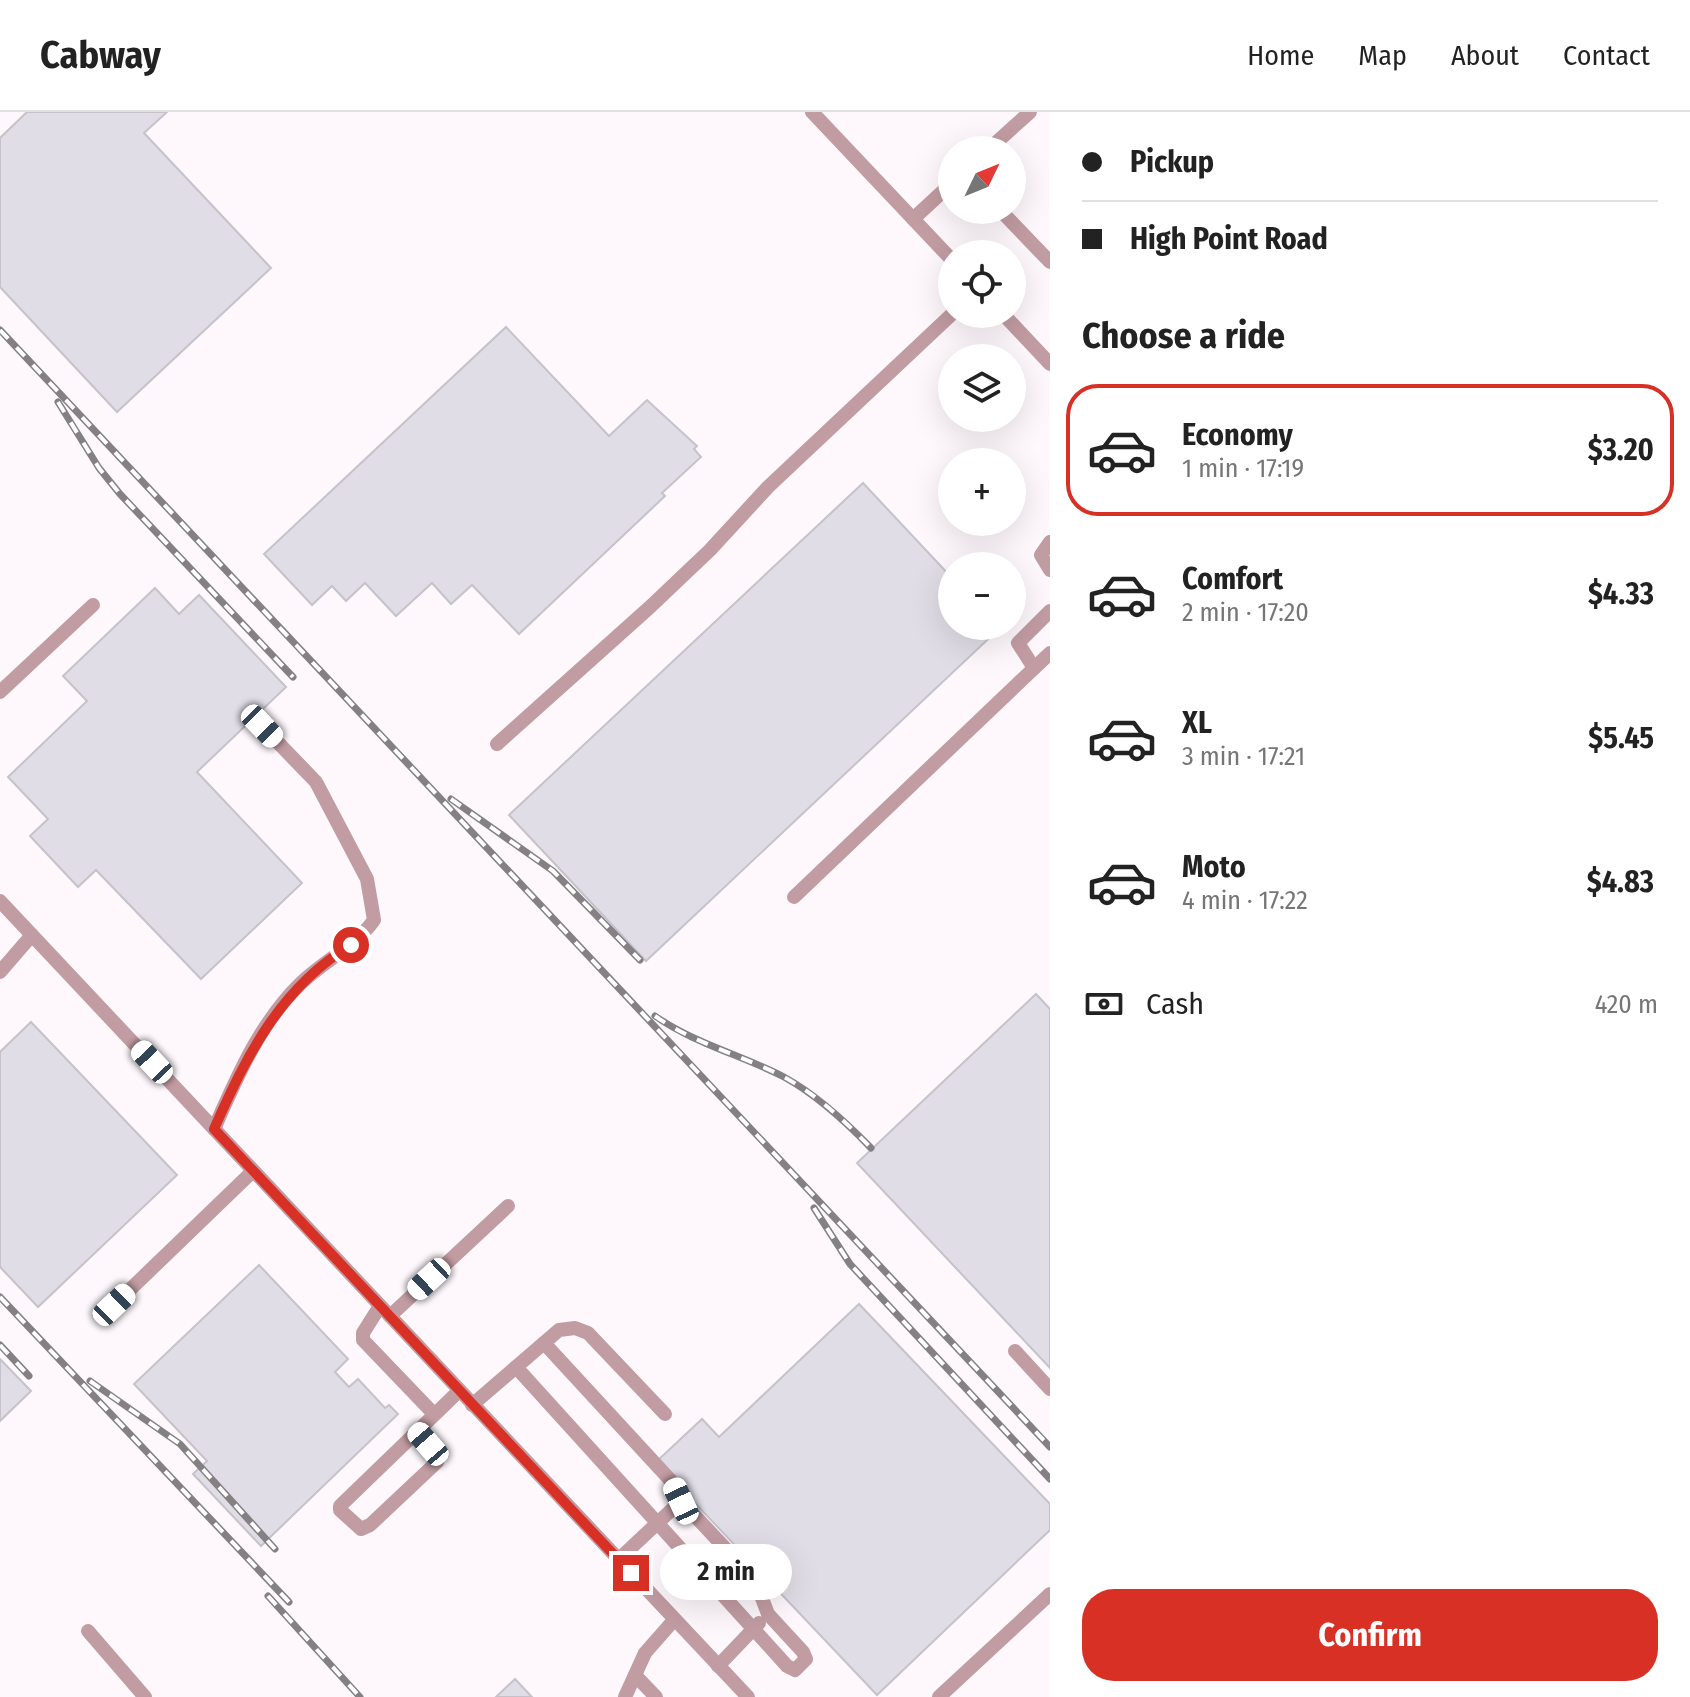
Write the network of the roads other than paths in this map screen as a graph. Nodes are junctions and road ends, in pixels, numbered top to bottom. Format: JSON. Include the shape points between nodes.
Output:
{"nodes":[{"id":1,"x":812,"y":112,"type":"edge"},
{"id":2,"x":1030,"y":112,"type":"edge"},
{"id":3,"x":1003,"y":136,"type":"edge"},
{"id":4,"x":938,"y":196,"type":"edge"},
{"id":5,"x":913,"y":219,"type":"junction"},
{"id":6,"x":1013,"y":224,"type":"edge"},
{"id":7,"x":938,"y":245,"type":"edge"},
{"id":8,"x":1050,"y":262,"type":"edge"},
{"id":9,"x":938,"y":327,"type":"edge"},
{"id":10,"x":1016,"y":328,"type":"edge"},
{"id":11,"x":1050,"y":364,"type":"edge"},
{"id":12,"x":1050,"y":542,"type":"edge"},
{"id":13,"x":1050,"y":570,"type":"edge"},
{"id":14,"x":93,"y":605,"type":"dead end"},
{"id":15,"x":1050,"y":611,"type":"edge"},
{"id":16,"x":1050,"y":653,"type":"edge"},
{"id":17,"x":1034,"y":668,"type":"junction"},
{"id":18,"x":0,"y":692,"type":"edge"},
{"id":19,"x":262,"y":726,"type":"dead end"},
{"id":20,"x":497,"y":744,"type":"dead end"},
{"id":21,"x":794,"y":897,"type":"dead end"},
{"id":22,"x":0,"y":901,"type":"edge"},
{"id":23,"x":32,"y":935,"type":"junction"},
{"id":24,"x":0,"y":972,"type":"edge"},
{"id":25,"x":214,"y":1129,"type":"junction"},
{"id":26,"x":253,"y":1171,"type":"junction"},
{"id":27,"x":508,"y":1206,"type":"dead end"},
{"id":28,"x":114,"y":1305,"type":"dead end"},
{"id":29,"x":385,"y":1311,"type":"junction"},
{"id":30,"x":544,"y":1343,"type":"junction"},
{"id":31,"x":1015,"y":1351,"type":"dead end"},
{"id":32,"x":516,"y":1367,"type":"junction"},
{"id":33,"x":1050,"y":1389,"type":"edge"},
{"id":34,"x":459,"y":1391,"type":"junction"},
{"id":35,"x":472,"y":1405,"type":"junction"},
{"id":36,"x":433,"y":1413,"type":"junction"},
{"id":37,"x":665,"y":1414,"type":"dead end"},
{"id":38,"x":417,"y":1431,"type":"junction"},
{"id":39,"x":681,"y":1501,"type":"junction"},
{"id":40,"x":659,"y":1522,"type":"junction"},
{"id":41,"x":618,"y":1560,"type":"junction"},
{"id":42,"x":1050,"y":1594,"type":"edge"},
{"id":43,"x":768,"y":1614,"type":"junction"},
{"id":44,"x":674,"y":1620,"type":"junction"},
{"id":45,"x":754,"y":1629,"type":"junction"},
{"id":46,"x":88,"y":1631,"type":"dead end"},
{"id":47,"x":718,"y":1666,"type":"junction"},
{"id":48,"x":635,"y":1675,"type":"junction"},
{"id":49,"x":145,"y":1697,"type":"edge"},
{"id":50,"x":625,"y":1697,"type":"edge"},
{"id":51,"x":656,"y":1697,"type":"edge"},
{"id":52,"x":748,"y":1697,"type":"edge"},
{"id":53,"x":939,"y":1697,"type":"edge"}],
"edges":[{"from":1,"to":5,"type":"street"},
{"from":2,"to":3,"type":"street"},
{"from":4,"to":5,"type":"street"},
{"from":5,"to":7,"type":"street"},
{"from":6,"to":8,"type":"street"},
{"from":9,"to":20,"type":"street","via":[[650,607]]},
{"from":10,"to":11,"type":"street"},
{"from":12,"to":13,"type":"street","via":[[1041,555]]},
{"from":14,"to":18,"type":"street"},
{"from":15,"to":17,"type":"street","via":[[1018,643]]},
{"from":16,"to":17,"type":"street"},
{"from":17,"to":21,"type":"street"},
{"from":19,"to":25,"type":"street","via":[[316,782],[367,879],[374,920],[273,1014]]},
{"from":22,"to":23,"type":"street"},
{"from":23,"to":24,"type":"street"},
{"from":23,"to":25,"type":"street"},
{"from":25,"to":26,"type":"street"},
{"from":26,"to":28,"type":"street"},
{"from":26,"to":29,"type":"street"},
{"from":27,"to":29,"type":"street"},
{"from":29,"to":34,"type":"street"},
{"from":29,"to":36,"type":"street","via":[[363,1333],[363,1340]]},
{"from":30,"to":32,"type":"street"},
{"from":30,"to":37,"type":"street","via":[[559,1330],[588,1333]]},
{"from":30,"to":39,"type":"street","via":[[673,1483]]},
{"from":31,"to":33,"type":"street"},
{"from":32,"to":35,"type":"street"},
{"from":32,"to":40,"type":"street"},
{"from":34,"to":35,"type":"street"},
{"from":34,"to":36,"type":"street"},
{"from":35,"to":41,"type":"street"},
{"from":36,"to":38,"type":"street"},
{"from":38,"to":38,"type":"street","via":[[340,1506],[361,1529],[437,1462],[438,1456]]},
{"from":39,"to":40,"type":"street"},
{"from":39,"to":43,"type":"street","via":[[755,1580]]},
{"from":40,"to":41,"type":"street"},
{"from":40,"to":45,"type":"street"},
{"from":41,"to":44,"type":"street"},
{"from":42,"to":53,"type":"street"},
{"from":43,"to":45,"type":"street"},
{"from":43,"to":45,"type":"street","via":[[803,1652],[803,1666],[787,1666]]},
{"from":44,"to":47,"type":"street"},
{"from":44,"to":48,"type":"street","via":[[645,1653]]},
{"from":45,"to":47,"type":"street"},
{"from":46,"to":49,"type":"street"},
{"from":47,"to":52,"type":"street"},
{"from":48,"to":50,"type":"street"},
{"from":48,"to":51,"type":"street"}]}
